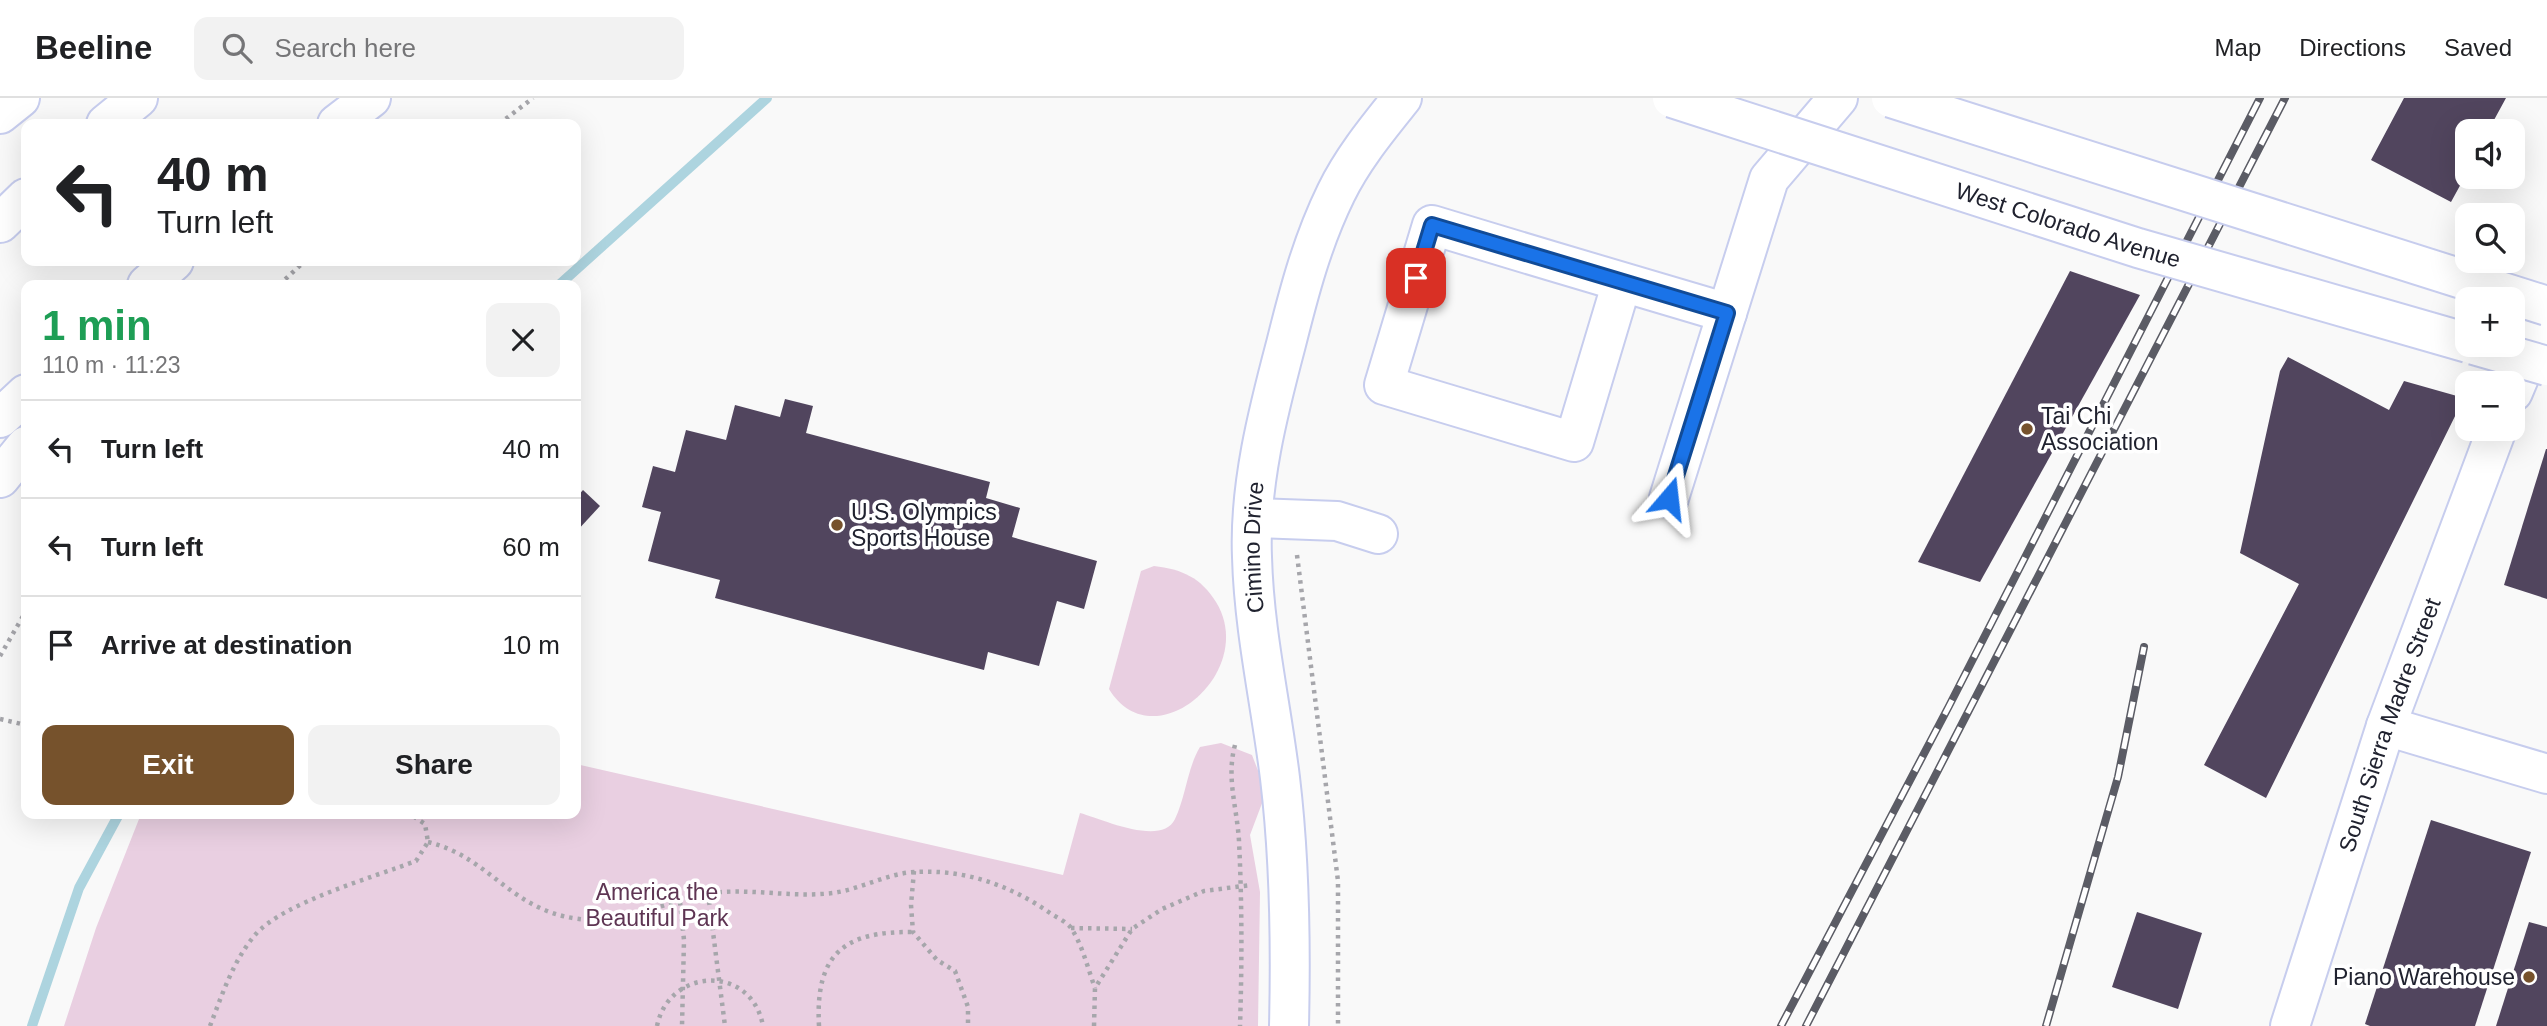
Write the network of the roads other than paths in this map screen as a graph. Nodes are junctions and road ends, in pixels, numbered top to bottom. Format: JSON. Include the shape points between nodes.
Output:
{"nodes":[{"id":1,"x":20,"y":98,"type":"edge"},
{"id":2,"x":138,"y":98,"type":"edge"},
{"id":3,"x":371,"y":98,"type":"edge"},
{"id":4,"x":1402,"y":98,"type":"edge"},
{"id":5,"x":1672,"y":98,"type":"edge"},
{"id":6,"x":1838,"y":98,"type":"edge"},
{"id":7,"x":1891,"y":98,"type":"edge"},
{"id":8,"x":0,"y":114,"type":"edge"},
{"id":9,"x":112,"y":119,"type":"edge"},
{"id":10,"x":344,"y":119,"type":"edge"},
{"id":11,"x":21,"y":203,"type":"edge"},
{"id":12,"x":0,"y":223,"type":"edge"},
{"id":13,"x":169,"y":266,"type":"edge"},
{"id":14,"x":171,"y":266,"type":"edge"},
{"id":15,"x":152,"y":280,"type":"edge"},
{"id":16,"x":160,"y":280,"type":"edge"},
{"id":17,"x":1622,"y":282,"type":"junction"},
{"id":18,"x":2547,"y":306,"type":"edge"},
{"id":19,"x":1727,"y":313,"type":"junction"},
{"id":20,"x":2547,"y":321,"type":"edge"},
{"id":21,"x":2455,"y":339,"type":"edge"},
{"id":22,"x":2516,"y":357,"type":"edge"},
{"id":23,"x":2547,"y":366,"type":"edge"},
{"id":24,"x":2522,"y":371,"type":"edge"},
{"id":25,"x":21,"y":399,"type":"edge"},
{"id":26,"x":0,"y":418,"type":"edge"},
{"id":27,"x":2493,"y":441,"type":"edge"},
{"id":28,"x":21,"y":452,"type":"edge"},
{"id":29,"x":0,"y":478,"type":"edge"},
{"id":30,"x":1669,"y":498,"type":"dead end"},
{"id":31,"x":1253,"y":518,"type":"junction"},
{"id":32,"x":1378,"y":534,"type":"dead end"},
{"id":33,"x":2386,"y":726,"type":"junction"},
{"id":34,"x":2547,"y":774,"type":"edge"},
{"id":35,"x":1289,"y":1026,"type":"edge"},
{"id":36,"x":2290,"y":1026,"type":"edge"}],
"edges":[{"from":1,"to":8,"type":"main road"},
{"from":2,"to":9,"type":"main road"},
{"from":3,"to":10,"type":"main road"},
{"from":4,"to":31,"type":"main road","name":"Cimino Drive","via":[[1366,143],[1328,211],[1306,266],[1274,389]]},
{"from":5,"to":21,"type":"main road","name":"West Colorado Avenue","bridge":true,"via":[[2138,248]]},
{"from":6,"to":19,"type":"main road","via":[[1769,179]]},
{"from":7,"to":18,"type":"main road","bridge":true},
{"from":11,"to":12,"type":"main road"},
{"from":13,"to":15,"type":"main road"},
{"from":14,"to":16,"type":"main road"},
{"from":17,"to":17,"type":"main road","via":[[1574,442],[1384,385],[1432,225]]},
{"from":17,"to":19,"type":"main road"},
{"from":19,"to":30,"type":"main road"},
{"from":20,"to":24,"type":"main road"},
{"from":22,"to":23,"type":"main road","bridge":true},
{"from":25,"to":26,"type":"main road"},
{"from":27,"to":33,"type":"main road","name":"South Sierra Madre Street"},
{"from":28,"to":29,"type":"main road"},
{"from":31,"to":32,"type":"main road","via":[[1337,521]]},
{"from":31,"to":35,"type":"main road","name":"Cimino Drive","via":[[1259,648],[1290,881]]},
{"from":33,"to":34,"type":"main road"},
{"from":33,"to":36,"type":"main road","name":"South Sierra Madre Street"}]}
